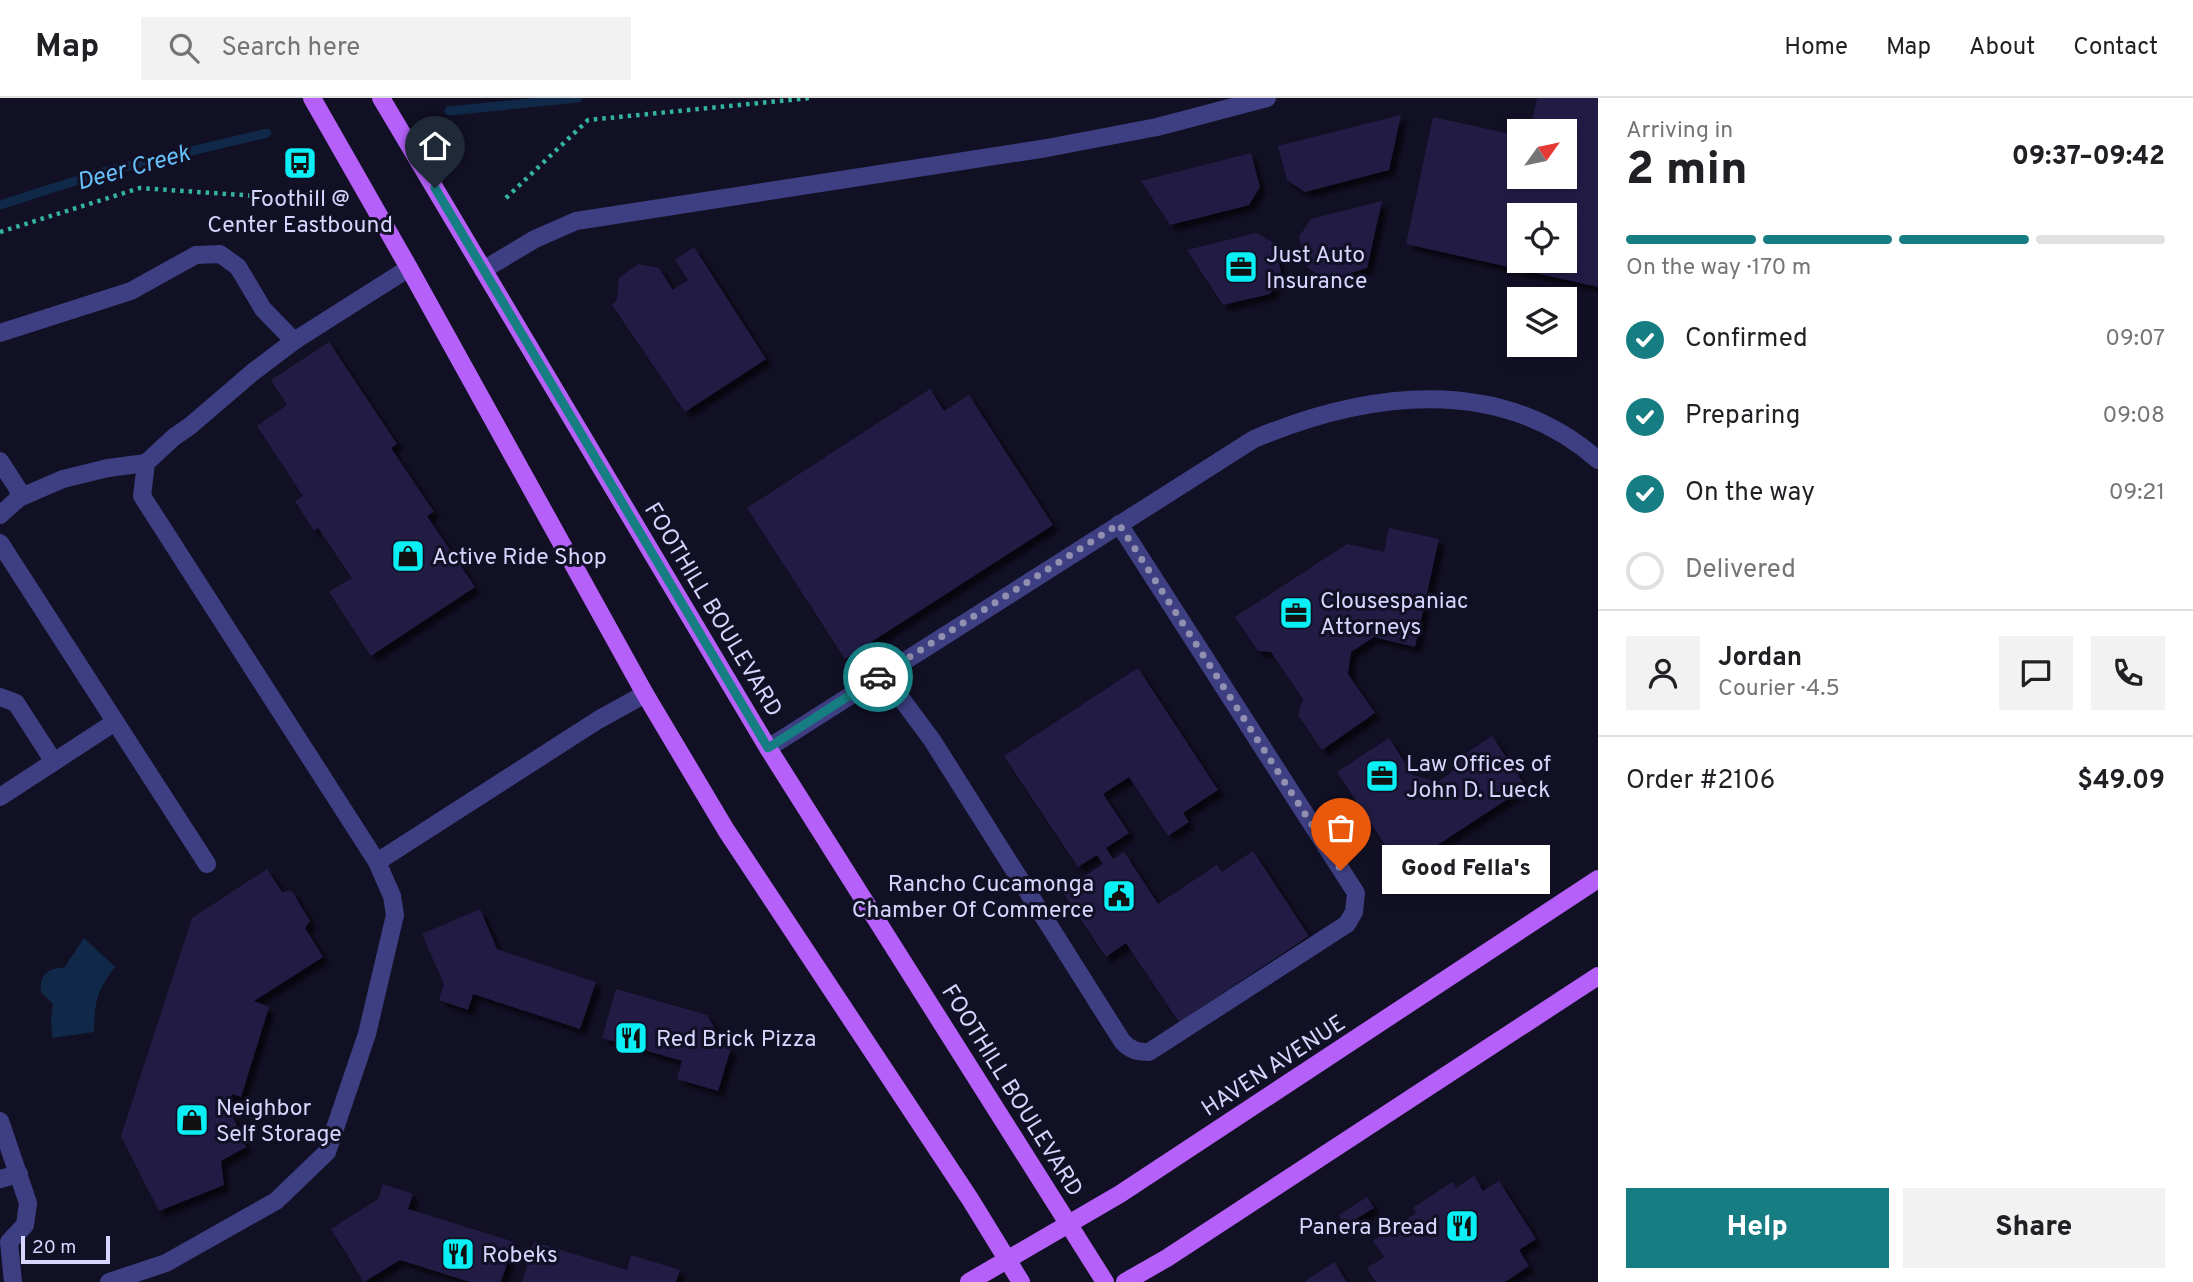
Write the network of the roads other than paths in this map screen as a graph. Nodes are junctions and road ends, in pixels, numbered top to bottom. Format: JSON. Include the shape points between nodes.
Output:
{"nodes":[{"id":1,"x":312,"y":98,"type":"edge"},
{"id":2,"x":381,"y":98,"type":"edge"},
{"id":3,"x":1266,"y":98,"type":"edge"},
{"id":4,"x":409,"y":268,"type":"junction"},
{"id":5,"x":483,"y":270,"type":"junction"},
{"id":6,"x":0,"y":333,"type":"edge"},
{"id":7,"x":294,"y":341,"type":"junction"},
{"id":8,"x":1598,"y":460,"type":"edge"},
{"id":9,"x":0,"y":461,"type":"edge"},
{"id":10,"x":146,"y":463,"type":"junction"},
{"id":11,"x":19,"y":498,"type":"junction"},
{"id":12,"x":0,"y":515,"type":"edge"},
{"id":13,"x":1119,"y":524,"type":"junction"},
{"id":14,"x":0,"y":543,"type":"edge"},
{"id":15,"x":883,"y":674,"type":"junction"},
{"id":16,"x":645,"y":695,"type":"junction"},
{"id":17,"x":0,"y":696,"type":"edge"},
{"id":18,"x":115,"y":722,"type":"junction"},
{"id":19,"x":768,"y":748,"type":"junction"},
{"id":20,"x":54,"y":762,"type":"junction"},
{"id":21,"x":0,"y":797,"type":"edge"},
{"id":22,"x":377,"y":862,"type":"junction"},
{"id":23,"x":207,"y":864,"type":"dead end"},
{"id":24,"x":1598,"y":879,"type":"edge"},
{"id":25,"x":1598,"y":976,"type":"edge"},
{"id":26,"x":0,"y":1121,"type":"edge"},
{"id":27,"x":19,"y":1174,"type":"junction"},
{"id":28,"x":0,"y":1179,"type":"edge"},
{"id":29,"x":1069,"y":1225,"type":"junction"},
{"id":30,"x":5,"y":1239,"type":"edge"},
{"id":31,"x":1007,"y":1259,"type":"junction"},
{"id":32,"x":13,"y":1282,"type":"edge"},
{"id":33,"x":109,"y":1282,"type":"edge"},
{"id":34,"x":969,"y":1282,"type":"edge"},
{"id":35,"x":1021,"y":1282,"type":"edge"},
{"id":36,"x":1105,"y":1282,"type":"edge"},
{"id":37,"x":1125,"y":1282,"type":"edge"}],
"edges":[{"from":1,"to":4,"type":"main road"},
{"from":2,"to":5,"type":"main road","name":"FOOTHILL BOULEVARD"},
{"from":3,"to":5,"type":"lane","via":[[1157,127],[1060,145],[576,221]]},
{"from":4,"to":7,"type":"lane"},
{"from":4,"to":16,"type":"main road"},
{"from":5,"to":19,"type":"main road","name":"FOOTHILL BOULEVARD"},
{"from":6,"to":7,"type":"lane","via":[[131,291],[196,255],[220,254],[238,267],[263,309]]},
{"from":7,"to":10,"type":"lane"},
{"from":8,"to":13,"type":"lane","via":[[1541,423],[1494,406],[1443,398],[1347,407],[1254,439]]},
{"from":9,"to":11,"type":"lane"},
{"from":10,"to":11,"type":"lane","via":[[63,479]]},
{"from":10,"to":22,"type":"lane","via":[[142,496]]},
{"from":11,"to":12,"type":"lane"},
{"from":13,"to":15,"type":"lane"},
{"from":13,"to":15,"type":"lane","via":[[1356,893],[1347,924],[1149,1052],[1128,1048],[1122,1041],[932,740]]},
{"from":14,"to":18,"type":"lane"},
{"from":15,"to":19,"type":"lane"},
{"from":16,"to":22,"type":"lane","via":[[598,720]]},
{"from":16,"to":31,"type":"main road","via":[[726,830]]},
{"from":17,"to":20,"type":"lane","via":[[16,703]]},
{"from":18,"to":20,"type":"lane"},
{"from":18,"to":23,"type":"lane"},
{"from":19,"to":29,"type":"main road","name":"FOOTHILL BOULEVARD"},
{"from":20,"to":21,"type":"lane"},
{"from":22,"to":33,"type":"lane","via":[[393,896],[392,937],[367,1034],[327,1152],[276,1201],[166,1263]]},
{"from":24,"to":29,"type":"main road","name":"HAVEN AVENUE"},
{"from":25,"to":37,"type":"main road"},
{"from":26,"to":27,"type":"lane"},
{"from":27,"to":28,"type":"lane"},
{"from":27,"to":30,"type":"lane","via":[[28,1203],[25,1225]]},
{"from":29,"to":31,"type":"main road","name":"HAVEN AVENUE"},
{"from":29,"to":36,"type":"main road","name":"FOOTHILL BOULEVARD"},
{"from":30,"to":32,"type":"lane"},
{"from":31,"to":34,"type":"main road","name":"HAVEN AVENUE"},
{"from":31,"to":35,"type":"main road"}]}
